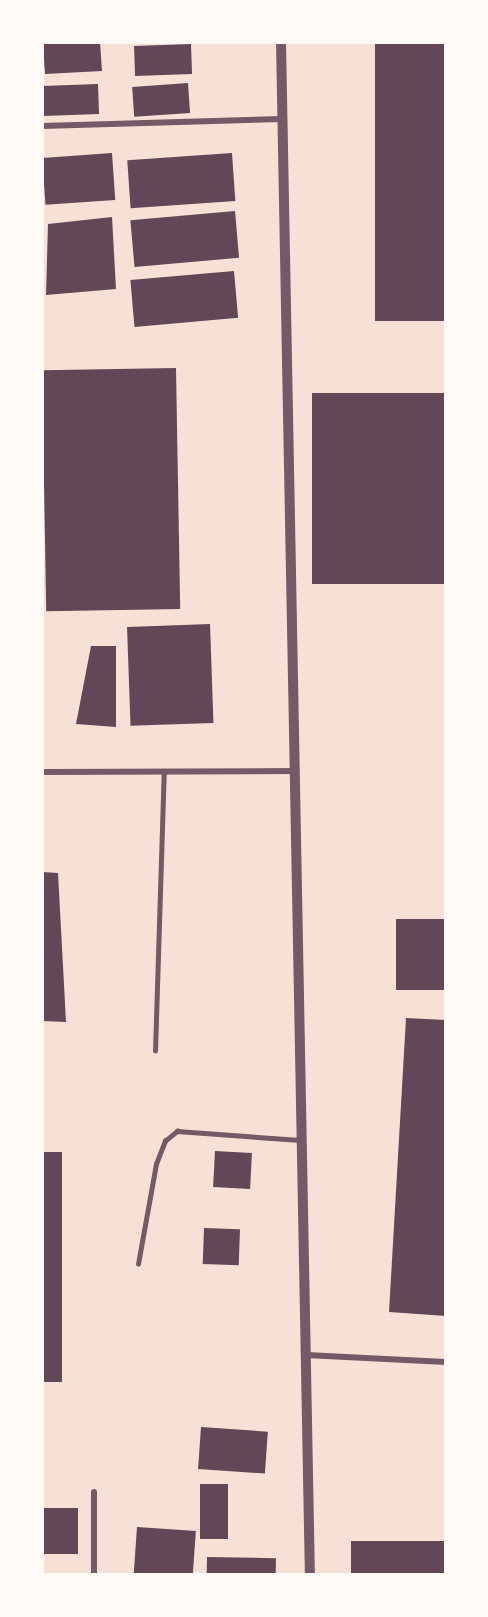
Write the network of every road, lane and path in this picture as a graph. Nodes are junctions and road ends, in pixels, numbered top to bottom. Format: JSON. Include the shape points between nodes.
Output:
{"nodes":[{"id":1,"x":281,"y":42,"type":"edge"},
{"id":2,"x":282,"y":119,"type":"junction"},
{"id":3,"x":42,"y":126,"type":"edge"},
{"id":4,"x":164,"y":771,"type":"junction"},
{"id":5,"x":296,"y":771,"type":"junction"},
{"id":6,"x":42,"y":772,"type":"edge"},
{"id":7,"x":155,"y":1051,"type":"dead end"},
{"id":8,"x":303,"y":1140,"type":"junction"},
{"id":9,"x":138,"y":1264,"type":"dead end"},
{"id":10,"x":306,"y":1355,"type":"junction"},
{"id":11,"x":446,"y":1362,"type":"edge"},
{"id":12,"x":94,"y":1492,"type":"dead end"},
{"id":13,"x":94,"y":1575,"type":"edge"},
{"id":14,"x":310,"y":1575,"type":"edge"}],
"edges":[{"from":1,"to":2,"type":"street"},
{"from":2,"to":3,"type":"street"},
{"from":2,"to":5,"type":"street"},
{"from":4,"to":5,"type":"street"},
{"from":4,"to":6,"type":"street"},
{"from":4,"to":7,"type":"lane"},
{"from":5,"to":8,"type":"street"},
{"from":8,"to":9,"type":"lane","via":[[177,1131],[165,1140],[156,1164]]},
{"from":8,"to":10,"type":"street"},
{"from":10,"to":11,"type":"street"},
{"from":10,"to":14,"type":"street"},
{"from":12,"to":13,"type":"street"}]}
